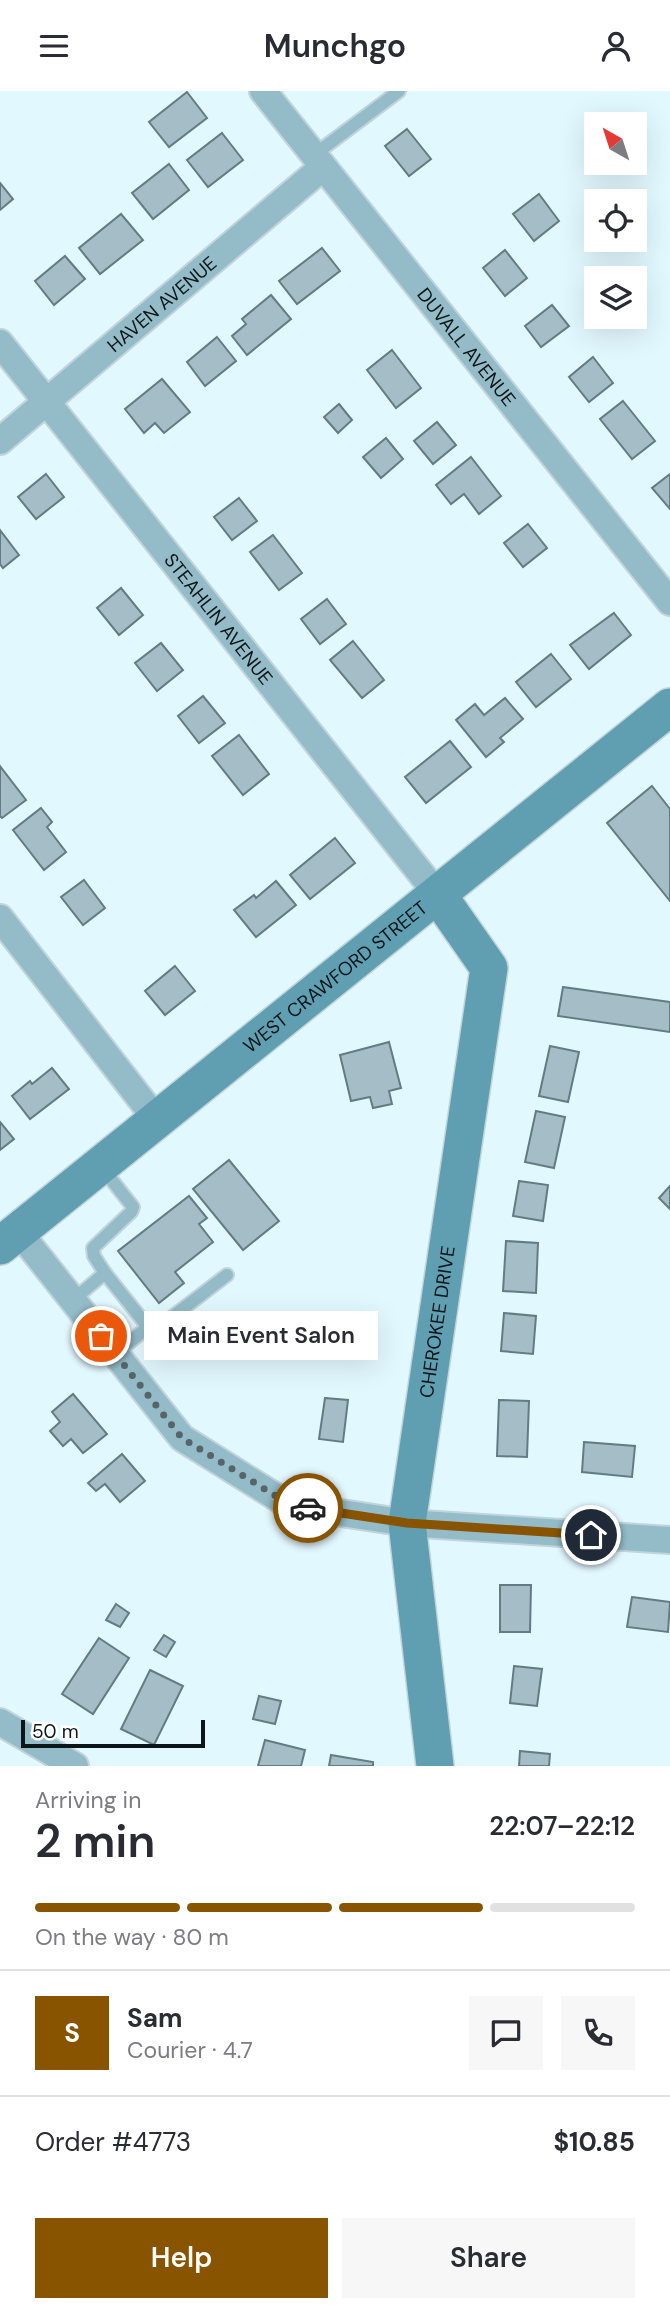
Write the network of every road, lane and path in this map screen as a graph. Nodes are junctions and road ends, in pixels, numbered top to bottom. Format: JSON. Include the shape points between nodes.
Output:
{"nodes":[{"id":1,"x":263,"y":91,"type":"edge"},
{"id":2,"x":399,"y":91,"type":"edge"},
{"id":3,"x":319,"y":161,"type":"junction"},
{"id":4,"x":0,"y":343,"type":"edge"},
{"id":5,"x":47,"y":403,"type":"junction"},
{"id":6,"x":0,"y":441,"type":"edge"},
{"id":7,"x":670,"y":602,"type":"edge"},
{"id":8,"x":670,"y":707,"type":"edge"},
{"id":9,"x":438,"y":895,"type":"junction"},
{"id":10,"x":0,"y":918,"type":"edge"},
{"id":11,"x":157,"y":1120,"type":"junction"},
{"id":12,"x":100,"y":1165,"type":"junction"},
{"id":13,"x":9,"y":1239,"type":"edge"},
{"id":14,"x":105,"y":1273,"type":"junction"},
{"id":15,"x":227,"y":1275,"type":"dead end"},
{"id":16,"x":73,"y":1300,"type":"junction"},
{"id":17,"x":148,"y":1327,"type":"junction"},
{"id":18,"x":115,"y":1353,"type":"junction"},
{"id":19,"x":407,"y":1523,"type":"junction"},
{"id":20,"x":670,"y":1541,"type":"edge"},
{"id":21,"x":0,"y":1721,"type":"edge"},
{"id":22,"x":75,"y":1766,"type":"edge"},
{"id":23,"x":435,"y":1766,"type":"edge"}],
"edges":[{"from":1,"to":3,"type":"street","name":"DUVALL AVENUE"},
{"from":2,"to":3,"type":"lane"},
{"from":3,"to":5,"type":"street","name":"HAVEN AVENUE"},
{"from":3,"to":7,"type":"street","name":"DUVALL AVENUE"},
{"from":4,"to":5,"type":"street","name":"STEAHLIN AVENUE"},
{"from":5,"to":6,"type":"street","name":"HAVEN AVENUE"},
{"from":5,"to":9,"type":"street","name":"STEAHLIN AVENUE"},
{"from":8,"to":9,"type":"street","name":"WEST CRAWFORD STREET"},
{"from":9,"to":11,"type":"street","name":"WEST CRAWFORD STREET"},
{"from":9,"to":19,"type":"street","name":"CHEROKEE DRIVE","via":[[489,968]]},
{"from":10,"to":11,"type":"street"},
{"from":11,"to":12,"type":"street","name":"WEST CRAWFORD STREET"},
{"from":12,"to":13,"type":"street","name":"WEST CRAWFORD STREET"},
{"from":12,"to":14,"type":"lane","via":[[133,1207],[93,1248]]},
{"from":13,"to":16,"type":"street"},
{"from":14,"to":16,"type":"lane"},
{"from":14,"to":17,"type":"lane"},
{"from":15,"to":17,"type":"lane","via":[[163,1324]]},
{"from":16,"to":18,"type":"street"},
{"from":17,"to":18,"type":"lane"},
{"from":18,"to":19,"type":"street","via":[[182,1438],[289,1504]]},
{"from":19,"to":20,"type":"street"},
{"from":19,"to":23,"type":"street","name":"CHEROKEE DRIVE"},
{"from":21,"to":22,"type":"street"}]}
